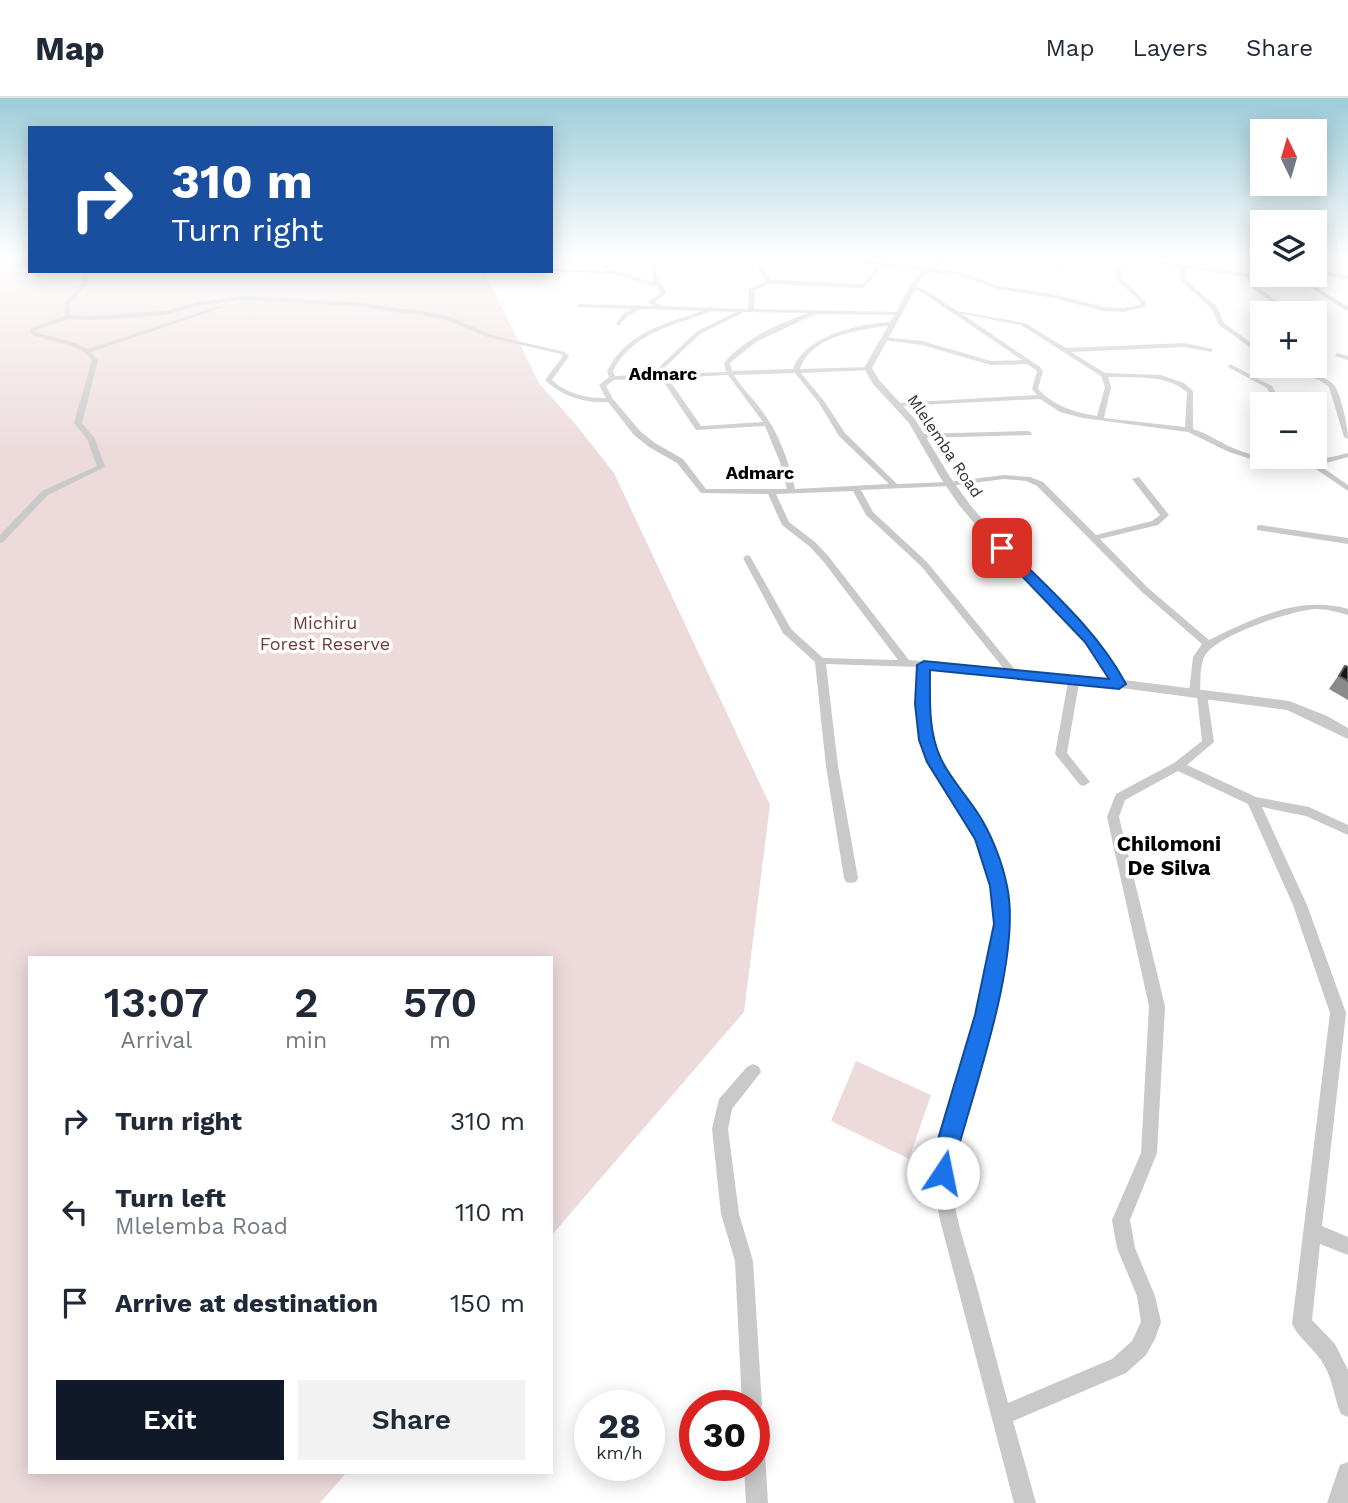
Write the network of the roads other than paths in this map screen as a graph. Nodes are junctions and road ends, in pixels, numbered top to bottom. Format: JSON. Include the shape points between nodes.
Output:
{"nodes":[{"id":1,"x":49,"y":323,"type":"edge"},
{"id":2,"x":170,"y":323,"type":"edge"},
{"id":3,"x":459,"y":323,"type":"edge"},
{"id":4,"x":679,"y":323,"type":"edge"},
{"id":5,"x":723,"y":323,"type":"edge"},
{"id":6,"x":790,"y":323,"type":"edge"},
{"id":7,"x":881,"y":323,"type":"edge"},
{"id":8,"x":893,"y":323,"type":"edge"},
{"id":9,"x":970,"y":323,"type":"edge"},
{"id":10,"x":1015,"y":323,"type":"edge"},
{"id":11,"x":1220,"y":323,"type":"edge"},
{"id":12,"x":884,"y":339,"type":"junction"},
{"id":13,"x":1250,"y":345,"type":"edge"},
{"id":14,"x":1065,"y":350,"type":"junction"},
{"id":15,"x":1211,"y":350,"type":"dead end"},
{"id":16,"x":88,"y":351,"type":"junction"},
{"id":17,"x":1337,"y":355,"type":"dead end"},
{"id":18,"x":1348,"y":358,"type":"edge"},
{"id":19,"x":1027,"y":362,"type":"junction"},
{"id":20,"x":1230,"y":366,"type":"dead end"},
{"id":21,"x":868,"y":368,"type":"junction"},
{"id":22,"x":796,"y":370,"type":"junction"},
{"id":23,"x":729,"y":373,"type":"junction"},
{"id":24,"x":1104,"y":375,"type":"junction"},
{"id":25,"x":665,"y":376,"type":"junction"},
{"id":26,"x":612,"y":378,"type":"junction"},
{"id":27,"x":1318,"y":378,"type":"edge"},
{"id":28,"x":1273,"y":392,"type":"edge"},
{"id":29,"x":1039,"y":397,"type":"junction"},
{"id":30,"x":610,"y":400,"type":"junction"},
{"id":31,"x":900,"y":405,"type":"junction"},
{"id":32,"x":1100,"y":418,"type":"junction"},
{"id":33,"x":767,"y":424,"type":"junction"},
{"id":34,"x":1189,"y":430,"type":"junction"},
{"id":35,"x":1028,"y":433,"type":"dead end"},
{"id":36,"x":922,"y":436,"type":"junction"},
{"id":37,"x":1348,"y":437,"type":"edge"},
{"id":38,"x":1348,"y":455,"type":"edge"},
{"id":39,"x":1250,"y":456,"type":"edge"},
{"id":40,"x":1327,"y":460,"type":"edge"},
{"id":41,"x":1320,"y":469,"type":"edge"},
{"id":42,"x":1136,"y":479,"type":"dead end"},
{"id":43,"x":950,"y":484,"type":"junction"},
{"id":44,"x":895,"y":486,"type":"junction"},
{"id":45,"x":856,"y":488,"type":"junction"},
{"id":46,"x":1348,"y":489,"type":"edge"},
{"id":47,"x":791,"y":490,"type":"junction"},
{"id":48,"x":771,"y":492,"type":"junction"},
{"id":49,"x":1260,"y":528,"type":"dead end"},
{"id":50,"x":1095,"y":538,"type":"junction"},
{"id":51,"x":0,"y":540,"type":"edge"},
{"id":52,"x":1348,"y":541,"type":"edge"},
{"id":53,"x":747,"y":558,"type":"dead end"},
{"id":54,"x":1348,"y":612,"type":"edge"},
{"id":55,"x":1208,"y":644,"type":"junction"},
{"id":56,"x":820,"y":661,"type":"junction"},
{"id":57,"x":906,"y":663,"type":"junction"},
{"id":58,"x":924,"y":665,"type":"junction"},
{"id":59,"x":1015,"y":676,"type":"junction"},
{"id":60,"x":1074,"y":681,"type":"junction"},
{"id":61,"x":1119,"y":684,"type":"junction"},
{"id":62,"x":1198,"y":694,"type":"junction"},
{"id":63,"x":1348,"y":734,"type":"edge"},
{"id":64,"x":1178,"y":766,"type":"junction"},
{"id":65,"x":1084,"y":782,"type":"dead end"},
{"id":66,"x":1253,"y":801,"type":"junction"},
{"id":67,"x":1348,"y":830,"type":"edge"},
{"id":68,"x":851,"y":878,"type":"dead end"},
{"id":69,"x":753,"y":1072,"type":"dead end"},
{"id":70,"x":1314,"y":1232,"type":"junction"},
{"id":71,"x":1348,"y":1246,"type":"edge"},
{"id":72,"x":751,"y":1390,"type":"edge"},
{"id":73,"x":1348,"y":1407,"type":"edge"},
{"id":74,"x":1002,"y":1416,"type":"junction"},
{"id":75,"x":1348,"y":1473,"type":"edge"},
{"id":76,"x":756,"y":1481,"type":"edge"},
{"id":77,"x":757,"y":1503,"type":"edge"},
{"id":78,"x":1025,"y":1503,"type":"edge"},
{"id":79,"x":1338,"y":1503,"type":"edge"}],
"edges":[{"from":1,"to":16,"type":"street","via":[[32,333],[63,338]]},
{"from":2,"to":16,"type":"street"},
{"from":3,"to":30,"type":"street","via":[[489,336],[563,353],[566,356],[548,377],[554,387]]},
{"from":4,"to":26,"type":"street","via":[[641,337],[616,359]]},
{"from":5,"to":25,"type":"street","via":[[688,341],[659,369]]},
{"from":6,"to":23,"type":"street","via":[[737,353],[727,363]]},
{"from":7,"to":22,"type":"street","via":[[831,338],[799,360]]},
{"from":8,"to":12,"type":"street"},
{"from":9,"to":19,"type":"street"},
{"from":10,"to":14,"type":"street"},
{"from":11,"to":13,"type":"street"},
{"from":12,"to":19,"type":"street","via":[[922,343],[991,363]]},
{"from":12,"to":21,"type":"street"},
{"from":14,"to":15,"type":"street","via":[[1185,345]]},
{"from":14,"to":24,"type":"street"},
{"from":16,"to":51,"type":"street","via":[[95,360],[78,423],[91,439],[102,467],[45,493]]},
{"from":17,"to":18,"type":"street"},
{"from":19,"to":29,"type":"street","via":[[1039,370],[1035,388]]},
{"from":20,"to":28,"type":"street"},
{"from":21,"to":22,"type":"street"},
{"from":21,"to":31,"type":"street","name":"Mlelemba Road"},
{"from":22,"to":23,"type":"street"},
{"from":22,"to":44,"type":"street","via":[[842,434]]},
{"from":23,"to":25,"type":"street"},
{"from":23,"to":33,"type":"street"},
{"from":24,"to":32,"type":"street","via":[[1108,387]]},
{"from":24,"to":34,"type":"street","via":[[1161,377],[1182,383],[1190,391]]},
{"from":25,"to":26,"type":"street"},
{"from":25,"to":33,"type":"street","via":[[699,428]]},
{"from":26,"to":30,"type":"street","via":[[603,385]]},
{"from":27,"to":37,"type":"street","via":[[1332,387]]},
{"from":29,"to":31,"type":"street"},
{"from":29,"to":32,"type":"street","via":[[1058,408]]},
{"from":30,"to":48,"type":"street","via":[[637,433],[680,461],[704,491]]},
{"from":31,"to":36,"type":"street","name":"Mlelemba Road"},
{"from":32,"to":34,"type":"street"},
{"from":33,"to":47,"type":"street","via":[[788,467]]},
{"from":34,"to":39,"type":"street"},
{"from":35,"to":36,"type":"street"},
{"from":36,"to":43,"type":"street","name":"Mlelemba Road"},
{"from":38,"to":40,"type":"street"},
{"from":41,"to":46,"type":"street"},
{"from":42,"to":50,"type":"street","via":[[1165,515],[1155,523]]},
{"from":43,"to":44,"type":"street"},
{"from":43,"to":50,"type":"street","via":[[1004,477],[1035,481]]},
{"from":43,"to":61,"type":"street","name":"Mlelemba Road","via":[[989,534],[1090,640]]},
{"from":44,"to":45,"type":"street"},
{"from":45,"to":47,"type":"street"},
{"from":45,"to":59,"type":"street","via":[[869,513],[924,564]]},
{"from":47,"to":48,"type":"street"},
{"from":48,"to":57,"type":"street","via":[[785,523],[826,559]]},
{"from":49,"to":52,"type":"street"},
{"from":50,"to":55,"type":"street","via":[[1145,590]]},
{"from":53,"to":56,"type":"street","via":[[794,640]]},
{"from":54,"to":55,"type":"street","via":[[1322,605],[1303,607]]},
{"from":55,"to":62,"type":"street","via":[[1198,657]]},
{"from":56,"to":57,"type":"street"},
{"from":56,"to":68,"type":"street"},
{"from":57,"to":58,"type":"street"},
{"from":58,"to":59,"type":"street"},
{"from":58,"to":74,"type":"street","via":[[923,704],[930,751],[983,839],[1002,907],[1001,943],[943,1173],[949,1220]]},
{"from":59,"to":60,"type":"street"},
{"from":60,"to":61,"type":"street"},
{"from":60,"to":65,"type":"street","via":[[1061,754]]},
{"from":61,"to":62,"type":"street"},
{"from":62,"to":63,"type":"street","via":[[1289,706]]},
{"from":62,"to":64,"type":"street","via":[[1208,742]]},
{"from":64,"to":66,"type":"street"},
{"from":64,"to":74,"type":"street","via":[[1120,797],[1114,817],[1157,1006],[1149,1153],[1121,1220],[1126,1248],[1150,1312],[1148,1332],[1139,1348],[1119,1366]]},
{"from":66,"to":67,"type":"street","via":[[1309,811]]},
{"from":66,"to":70,"type":"street","via":[[1300,905],[1338,1013]]},
{"from":69,"to":72,"type":"street","via":[[725,1105],[720,1129],[730,1214],[744,1261]]},
{"from":70,"to":71,"type":"street"},
{"from":70,"to":73,"type":"street","via":[[1302,1324],[1323,1342],[1333,1359],[1342,1376]]},
{"from":74,"to":78,"type":"street"},
{"from":75,"to":79,"type":"street"},
{"from":76,"to":77,"type":"street"}]}
